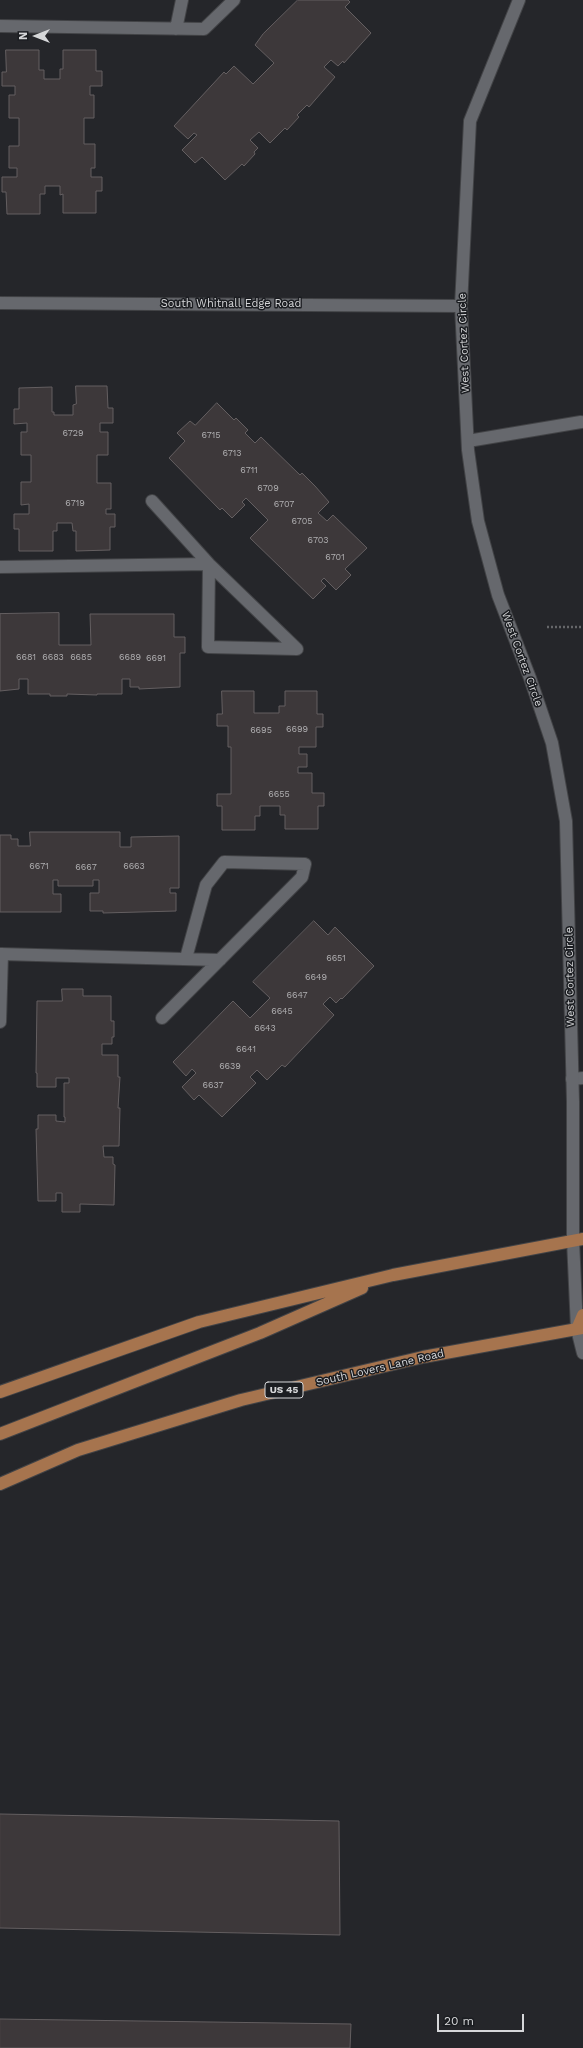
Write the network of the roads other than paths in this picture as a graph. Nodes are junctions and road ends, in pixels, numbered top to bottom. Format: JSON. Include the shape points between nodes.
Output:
{"nodes":[{"id":1,"x":182,"y":0,"type":"edge"},
{"id":2,"x":234,"y":0,"type":"edge"},
{"id":3,"x":519,"y":0,"type":"edge"},
{"id":4,"x":0,"y":26,"type":"edge"},
{"id":5,"x":176,"y":29,"type":"junction"},
{"id":6,"x":0,"y":303,"type":"edge"},
{"id":7,"x":461,"y":306,"type":"junction"},
{"id":8,"x":580,"y":422,"type":"dead end"},
{"id":9,"x":468,"y":441,"type":"junction"},
{"id":10,"x":152,"y":501,"type":"dead end"},
{"id":11,"x":209,"y":564,"type":"junction"},
{"id":12,"x":0,"y":567,"type":"edge"},
{"id":13,"x":1,"y":954,"type":"edge"},
{"id":14,"x":186,"y":958,"type":"junction"},
{"id":15,"x":220,"y":960,"type":"junction"},
{"id":16,"x":162,"y":1018,"type":"dead end"},
{"id":17,"x":0,"y":1022,"type":"edge"},
{"id":18,"x":577,"y":1079,"type":"edge"},
{"id":19,"x":578,"y":1239,"type":"edge"},
{"id":20,"x":393,"y":1275,"type":"junction"},
{"id":21,"x":583,"y":1315,"type":"edge"},
{"id":22,"x":580,"y":1329,"type":"edge"},
{"id":23,"x":583,"y":1352,"type":"edge"},
{"id":24,"x":0,"y":1392,"type":"edge"},
{"id":25,"x":0,"y":1434,"type":"edge"},
{"id":26,"x":0,"y":1484,"type":"edge"}],
"edges":[{"from":1,"to":5,"type":"street"},
{"from":2,"to":5,"type":"street","via":[[204,29]]},
{"from":3,"to":7,"type":"street","name":"West Cortez Circle","via":[[470,121]]},
{"from":4,"to":5,"type":"street"},
{"from":6,"to":7,"type":"street","name":"South Whitnall Edge Road"},
{"from":7,"to":9,"type":"street","name":"West Cortez Circle"},
{"from":8,"to":9,"type":"street"},
{"from":9,"to":18,"type":"street","name":"West Cortez Circle","via":[[478,521],[498,594],[552,743],[566,821]]},
{"from":10,"to":11,"type":"street"},
{"from":11,"to":11,"type":"street","via":[[286,638],[297,649],[208,647]]},
{"from":11,"to":12,"type":"street"},
{"from":13,"to":14,"type":"street"},
{"from":13,"to":17,"type":"street"},
{"from":14,"to":15,"type":"street"},
{"from":14,"to":15,"type":"street","via":[[206,885],[224,862],[305,864],[302,877]]},
{"from":15,"to":16,"type":"street"},
{"from":18,"to":19,"type":"street","name":"West Cortez Circle"},
{"from":19,"to":20,"type":"main road"},
{"from":19,"to":22,"type":"street","name":"West Cortez Circle"},
{"from":20,"to":24,"type":"main road","via":[[199,1322]]},
{"from":20,"to":25,"type":"main road","via":[[260,1333]]},
{"from":21,"to":22,"type":"main road"},
{"from":22,"to":23,"type":"street","name":"West Cortez Circle"},
{"from":22,"to":26,"type":"main road","name":"South Lovers Lane Road","number":"US 45","via":[[423,1357],[241,1400],[78,1450]]}]}
